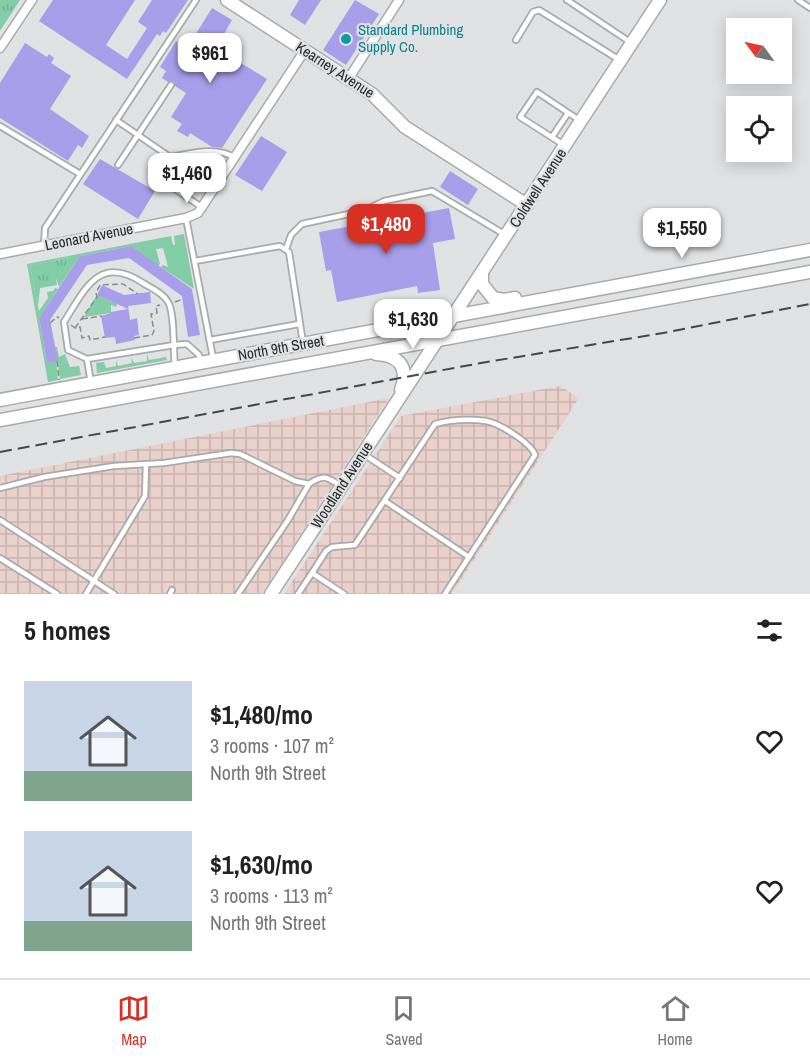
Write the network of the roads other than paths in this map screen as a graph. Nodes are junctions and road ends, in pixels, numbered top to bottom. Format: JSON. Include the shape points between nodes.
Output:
{"nodes":[{"id":1,"x":32,"y":0,"type":"edge"},
{"id":2,"x":196,"y":0,"type":"edge"},
{"id":3,"x":228,"y":0,"type":"edge"},
{"id":4,"x":399,"y":0,"type":"edge"},
{"id":5,"x":567,"y":0,"type":"edge"},
{"id":6,"x":660,"y":0,"type":"edge"},
{"id":7,"x":798,"y":0,"type":"edge"},
{"id":8,"x":810,"y":8,"type":"edge"},
{"id":9,"x":516,"y":40,"type":"dead end"},
{"id":10,"x":632,"y":44,"type":"junction"},
{"id":11,"x":0,"y":48,"type":"edge"},
{"id":12,"x":304,"y":50,"type":"junction"},
{"id":13,"x":621,"y":60,"type":"junction"},
{"id":14,"x":348,"y":78,"type":"junction"},
{"id":15,"x":171,"y":85,"type":"dead end"},
{"id":16,"x":568,"y":113,"type":"junction"},
{"id":17,"x":116,"y":120,"type":"junction"},
{"id":18,"x":581,"y":122,"type":"junction"},
{"id":19,"x":0,"y":126,"type":"edge"},
{"id":20,"x":138,"y":135,"type":"junction"},
{"id":21,"x":552,"y":137,"type":"junction"},
{"id":22,"x":565,"y":146,"type":"junction"},
{"id":23,"x":170,"y":157,"type":"junction"},
{"id":24,"x":236,"y":158,"type":"junction"},
{"id":25,"x":118,"y":165,"type":"dead end"},
{"id":26,"x":80,"y":174,"type":"junction"},
{"id":27,"x":527,"y":204,"type":"junction"},
{"id":28,"x":203,"y":208,"type":"junction"},
{"id":29,"x":186,"y":218,"type":"junction"},
{"id":30,"x":506,"y":236,"type":"junction"},
{"id":31,"x":44,"y":246,"type":"junction"},
{"id":32,"x":286,"y":249,"type":"junction"},
{"id":33,"x":810,"y":250,"type":"edge"},
{"id":34,"x":0,"y":254,"type":"edge"},
{"id":35,"x":195,"y":261,"type":"junction"},
{"id":36,"x":482,"y":273,"type":"junction"},
{"id":37,"x":810,"y":273,"type":"edge"},
{"id":38,"x":560,"y":297,"type":"junction"},
{"id":39,"x":452,"y":317,"type":"junction"},
{"id":40,"x":299,"y":324,"type":"junction"},
{"id":41,"x":210,"y":340,"type":"junction"},
{"id":42,"x":437,"y":340,"type":"junction"},
{"id":43,"x":303,"y":344,"type":"junction"},
{"id":44,"x":174,"y":345,"type":"junction"},
{"id":45,"x":331,"y":358,"type":"junction"},
{"id":46,"x":87,"y":359,"type":"junction"},
{"id":47,"x":208,"y":362,"type":"junction"},
{"id":48,"x":175,"y":367,"type":"junction"},
{"id":49,"x":414,"y":376,"type":"joint"},
{"id":50,"x":91,"y":383,"type":"junction"},
{"id":51,"x":0,"y":400,"type":"edge"},
{"id":52,"x":397,"y":401,"type":"junction"},
{"id":53,"x":0,"y":420,"type":"edge"},
{"id":54,"x":363,"y":453,"type":"junction"},
{"id":55,"x":146,"y":464,"type":"junction"},
{"id":56,"x":400,"y":478,"type":"junction"},
{"id":57,"x":309,"y":484,"type":"junction"},
{"id":58,"x":341,"y":486,"type":"junction"},
{"id":59,"x":0,"y":488,"type":"edge"},
{"id":60,"x":385,"y":501,"type":"junction"},
{"id":61,"x":0,"y":520,"type":"edge"},
{"id":62,"x":469,"y":557,"type":"junction"},
{"id":63,"x":0,"y":558,"type":"edge"},
{"id":64,"x":312,"y":573,"type":"junction"},
{"id":65,"x":94,"y":581,"type":"junction"},
{"id":66,"x":57,"y":594,"type":"edge"},
{"id":67,"x":86,"y":594,"type":"edge"},
{"id":68,"x":114,"y":594,"type":"edge"},
{"id":69,"x":238,"y":594,"type":"edge"},
{"id":70,"x":271,"y":594,"type":"edge"},
{"id":71,"x":298,"y":594,"type":"edge"},
{"id":72,"x":344,"y":594,"type":"edge"},
{"id":73,"x":445,"y":594,"type":"edge"}],
"edges":[{"from":1,"to":11,"type":"street"},
{"from":2,"to":17,"type":"lane"},
{"from":3,"to":12,"type":"street","name":"Kearney Avenue"},
{"from":4,"to":14,"type":"street"},
{"from":5,"to":10,"type":"lane"},
{"from":6,"to":10,"type":"street","name":"Coldwell Avenue"},
{"from":7,"to":8,"type":"lane"},
{"from":9,"to":13,"type":"lane","via":[[533,12],[539,10]]},
{"from":10,"to":13,"type":"street","name":"Coldwell Avenue"},
{"from":12,"to":14,"type":"street","name":"Kearney Avenue"},
{"from":12,"to":24,"type":"street","name":"Leonard Avenue"},
{"from":13,"to":18,"type":"street","name":"Coldwell Avenue"},
{"from":14,"to":27,"type":"street","name":"Kearney Avenue","via":[[378,98],[405,127]]},
{"from":15,"to":20,"type":"lane"},
{"from":16,"to":18,"type":"lane"},
{"from":16,"to":21,"type":"lane"},
{"from":16,"to":21,"type":"lane","via":[[537,92],[520,117]]},
{"from":17,"to":20,"type":"lane"},
{"from":17,"to":26,"type":"lane"},
{"from":18,"to":22,"type":"street","name":"Coldwell Avenue"},
{"from":19,"to":26,"type":"lane"},
{"from":20,"to":23,"type":"lane"},
{"from":20,"to":25,"type":"lane"},
{"from":21,"to":22,"type":"lane"},
{"from":22,"to":27,"type":"street","name":"Coldwell Avenue"},
{"from":23,"to":24,"type":"lane","via":[[206,149]]},
{"from":23,"to":28,"type":"lane","via":[[161,170],[163,181]]},
{"from":24,"to":28,"type":"street","name":"Leonard Avenue"},
{"from":26,"to":31,"type":"lane","via":[[45,228]]},
{"from":27,"to":30,"type":"street","name":"Coldwell Avenue"},
{"from":28,"to":29,"type":"street","name":"Leonard Avenue"},
{"from":29,"to":31,"type":"street","name":"Leonard Avenue"},
{"from":29,"to":35,"type":"lane"},
{"from":30,"to":32,"type":"lane","via":[[432,191],[302,224],[291,235]]},
{"from":30,"to":36,"type":"street","name":"Coldwell Avenue"},
{"from":31,"to":34,"type":"street","name":"Leonard Avenue"},
{"from":32,"to":35,"type":"lane","via":[[280,246]]},
{"from":32,"to":40,"type":"lane","via":[[290,252]]},
{"from":33,"to":38,"type":"street","name":"North 9th Street"},
{"from":35,"to":41,"type":"lane"},
{"from":36,"to":38,"type":"street","via":[[484,289],[497,300],[548,292]]},
{"from":36,"to":39,"type":"street","name":"Coldwell Avenue"},
{"from":37,"to":42,"type":"street","name":"North 9th Street"},
{"from":38,"to":39,"type":"street","name":"North 9th Street"},
{"from":39,"to":42,"type":"street","name":"Coldwell Avenue"},
{"from":39,"to":43,"type":"street","name":"North 9th Street"},
{"from":40,"to":41,"type":"lane"},
{"from":40,"to":43,"type":"lane"},
{"from":41,"to":47,"type":"lane"},
{"from":42,"to":45,"type":"street","name":"North 9th Street"},
{"from":42,"to":49,"type":"street","name":"Coldwell Avenue"},
{"from":43,"to":47,"type":"street","name":"North 9th Street"},
{"from":44,"to":46,"type":"lane"},
{"from":44,"to":46,"type":"lane","via":[[170,303],[131,275],[121,271],[103,273],[90,282],[64,322],[68,350]]},
{"from":44,"to":47,"type":"lane","via":[[187,344]]},
{"from":44,"to":48,"type":"lane"},
{"from":45,"to":52,"type":"street","via":[[335,361],[376,354],[395,358],[404,378]]},
{"from":45,"to":53,"type":"street","name":"North 9th Street"},
{"from":46,"to":50,"type":"lane"},
{"from":47,"to":48,"type":"street","name":"North 9th Street"},
{"from":48,"to":50,"type":"street","name":"North 9th Street"},
{"from":49,"to":52,"type":"street","name":"Woodland Avenue"},
{"from":50,"to":51,"type":"street","name":"North 9th Street"},
{"from":52,"to":54,"type":"street","name":"Woodland Avenue"},
{"from":54,"to":56,"type":"lane"},
{"from":54,"to":58,"type":"street","name":"Woodland Avenue"},
{"from":55,"to":57,"type":"lane","via":[[240,454]]},
{"from":55,"to":59,"type":"lane","via":[[44,477]]},
{"from":55,"to":65,"type":"lane","via":[[145,496]]},
{"from":56,"to":60,"type":"lane"},
{"from":56,"to":62,"type":"lane","via":[[435,424],[442,422],[489,421],[518,436],[533,450],[535,455]]},
{"from":57,"to":58,"type":"lane","via":[[318,477]]},
{"from":57,"to":69,"type":"lane"},
{"from":58,"to":70,"type":"street","name":"Woodland Avenue"},
{"from":60,"to":62,"type":"lane"},
{"from":60,"to":64,"type":"lane","via":[[356,545],[326,550]]},
{"from":61,"to":65,"type":"lane"},
{"from":62,"to":73,"type":"lane"},
{"from":63,"to":66,"type":"lane"},
{"from":64,"to":71,"type":"lane"},
{"from":64,"to":72,"type":"lane"},
{"from":65,"to":67,"type":"lane"},
{"from":65,"to":68,"type":"lane"}]}
